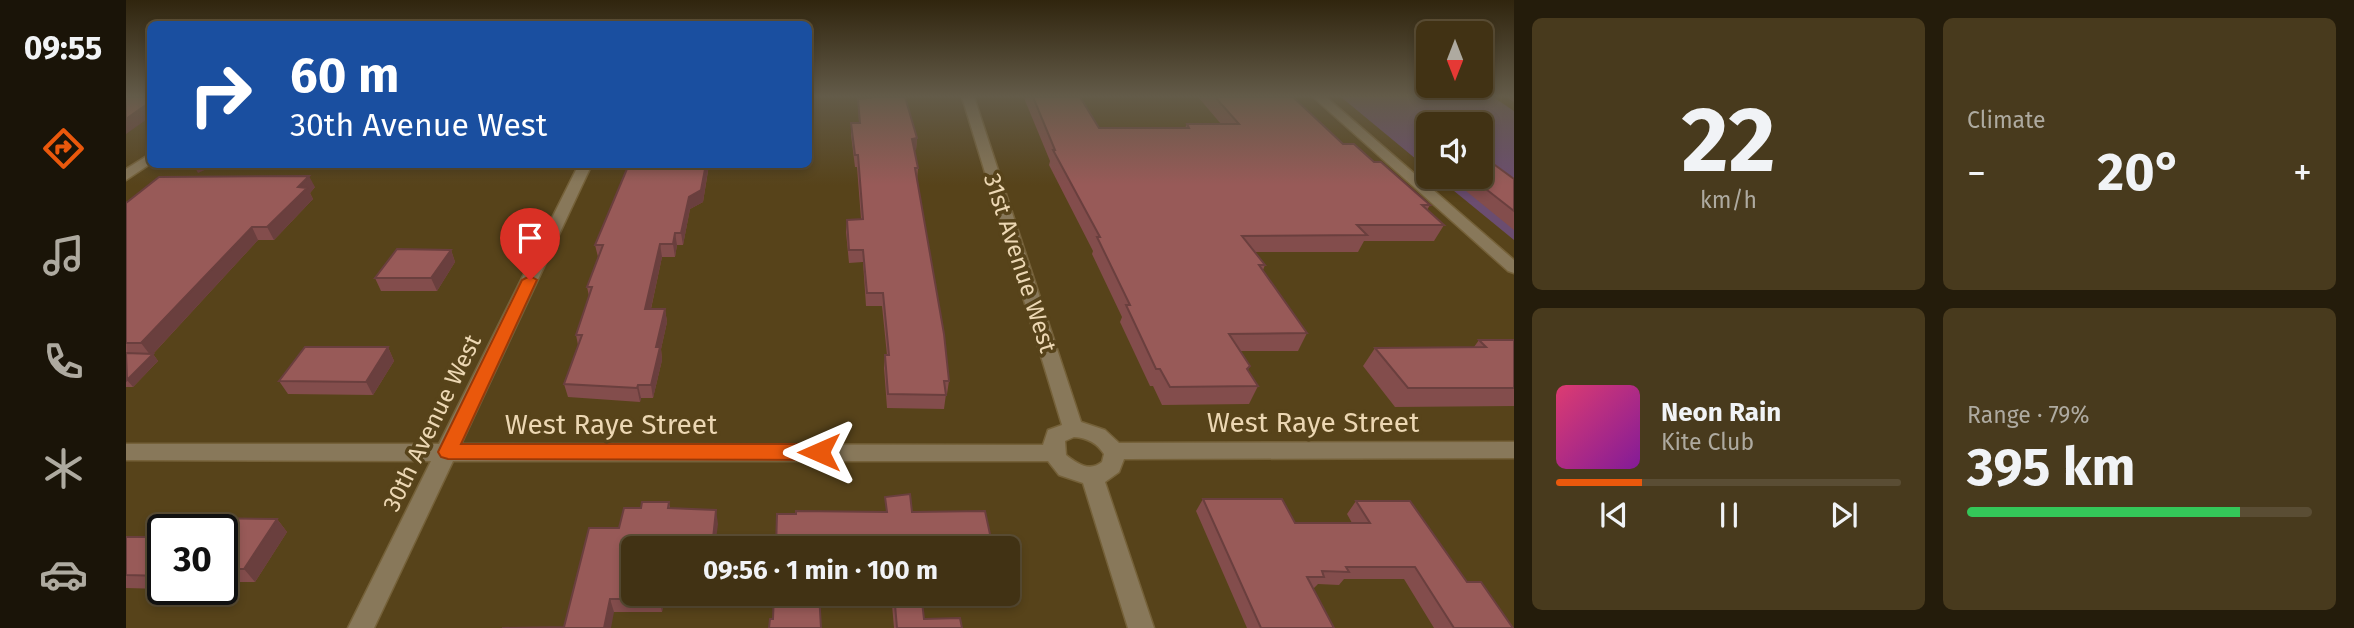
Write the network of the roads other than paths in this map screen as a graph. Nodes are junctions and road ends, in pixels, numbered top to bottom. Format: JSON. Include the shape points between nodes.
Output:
{"nodes":[{"id":1,"x":977,"y":126,"type":"edge"},
{"id":2,"x":1352,"y":126,"type":"edge"},
{"id":3,"x":147,"y":160,"type":"edge"},
{"id":4,"x":584,"y":168,"type":"edge"},
{"id":5,"x":126,"y":176,"type":"edge"},
{"id":6,"x":1514,"y":268,"type":"edge"},
{"id":7,"x":1073,"y":429,"type":"junction"},
{"id":8,"x":1514,"y":450,"type":"edge"},
{"id":9,"x":1113,"y":451,"type":"junction"},
{"id":10,"x":126,"y":452,"type":"edge"},
{"id":11,"x":448,"y":452,"type":"junction"},
{"id":12,"x":1053,"y":453,"type":"junction"},
{"id":13,"x":1092,"y":476,"type":"junction"},
{"id":14,"x":361,"y":628,"type":"edge"},
{"id":15,"x":1140,"y":628,"type":"edge"}],
"edges":[{"from":1,"to":7,"type":"street","name":"31st Avenue West"},
{"from":2,"to":6,"type":"street"},
{"from":3,"to":5,"type":"street"},
{"from":4,"to":11,"type":"street","name":"30th Avenue West"},
{"from":7,"to":9,"type":"street","via":[[1098,434]]},
{"from":7,"to":12,"type":"street","via":[[1055,436]]},
{"from":8,"to":9,"type":"street","name":"West Raye Street"},
{"from":9,"to":13,"type":"street","via":[[1111,468]]},
{"from":10,"to":11,"type":"street","name":"West Raye Street"},
{"from":11,"to":12,"type":"street","name":"West Raye Street"},
{"from":11,"to":14,"type":"street","name":"30th Avenue West"},
{"from":12,"to":13,"type":"street","via":[[1073,472]]},
{"from":13,"to":15,"type":"street"}]}
